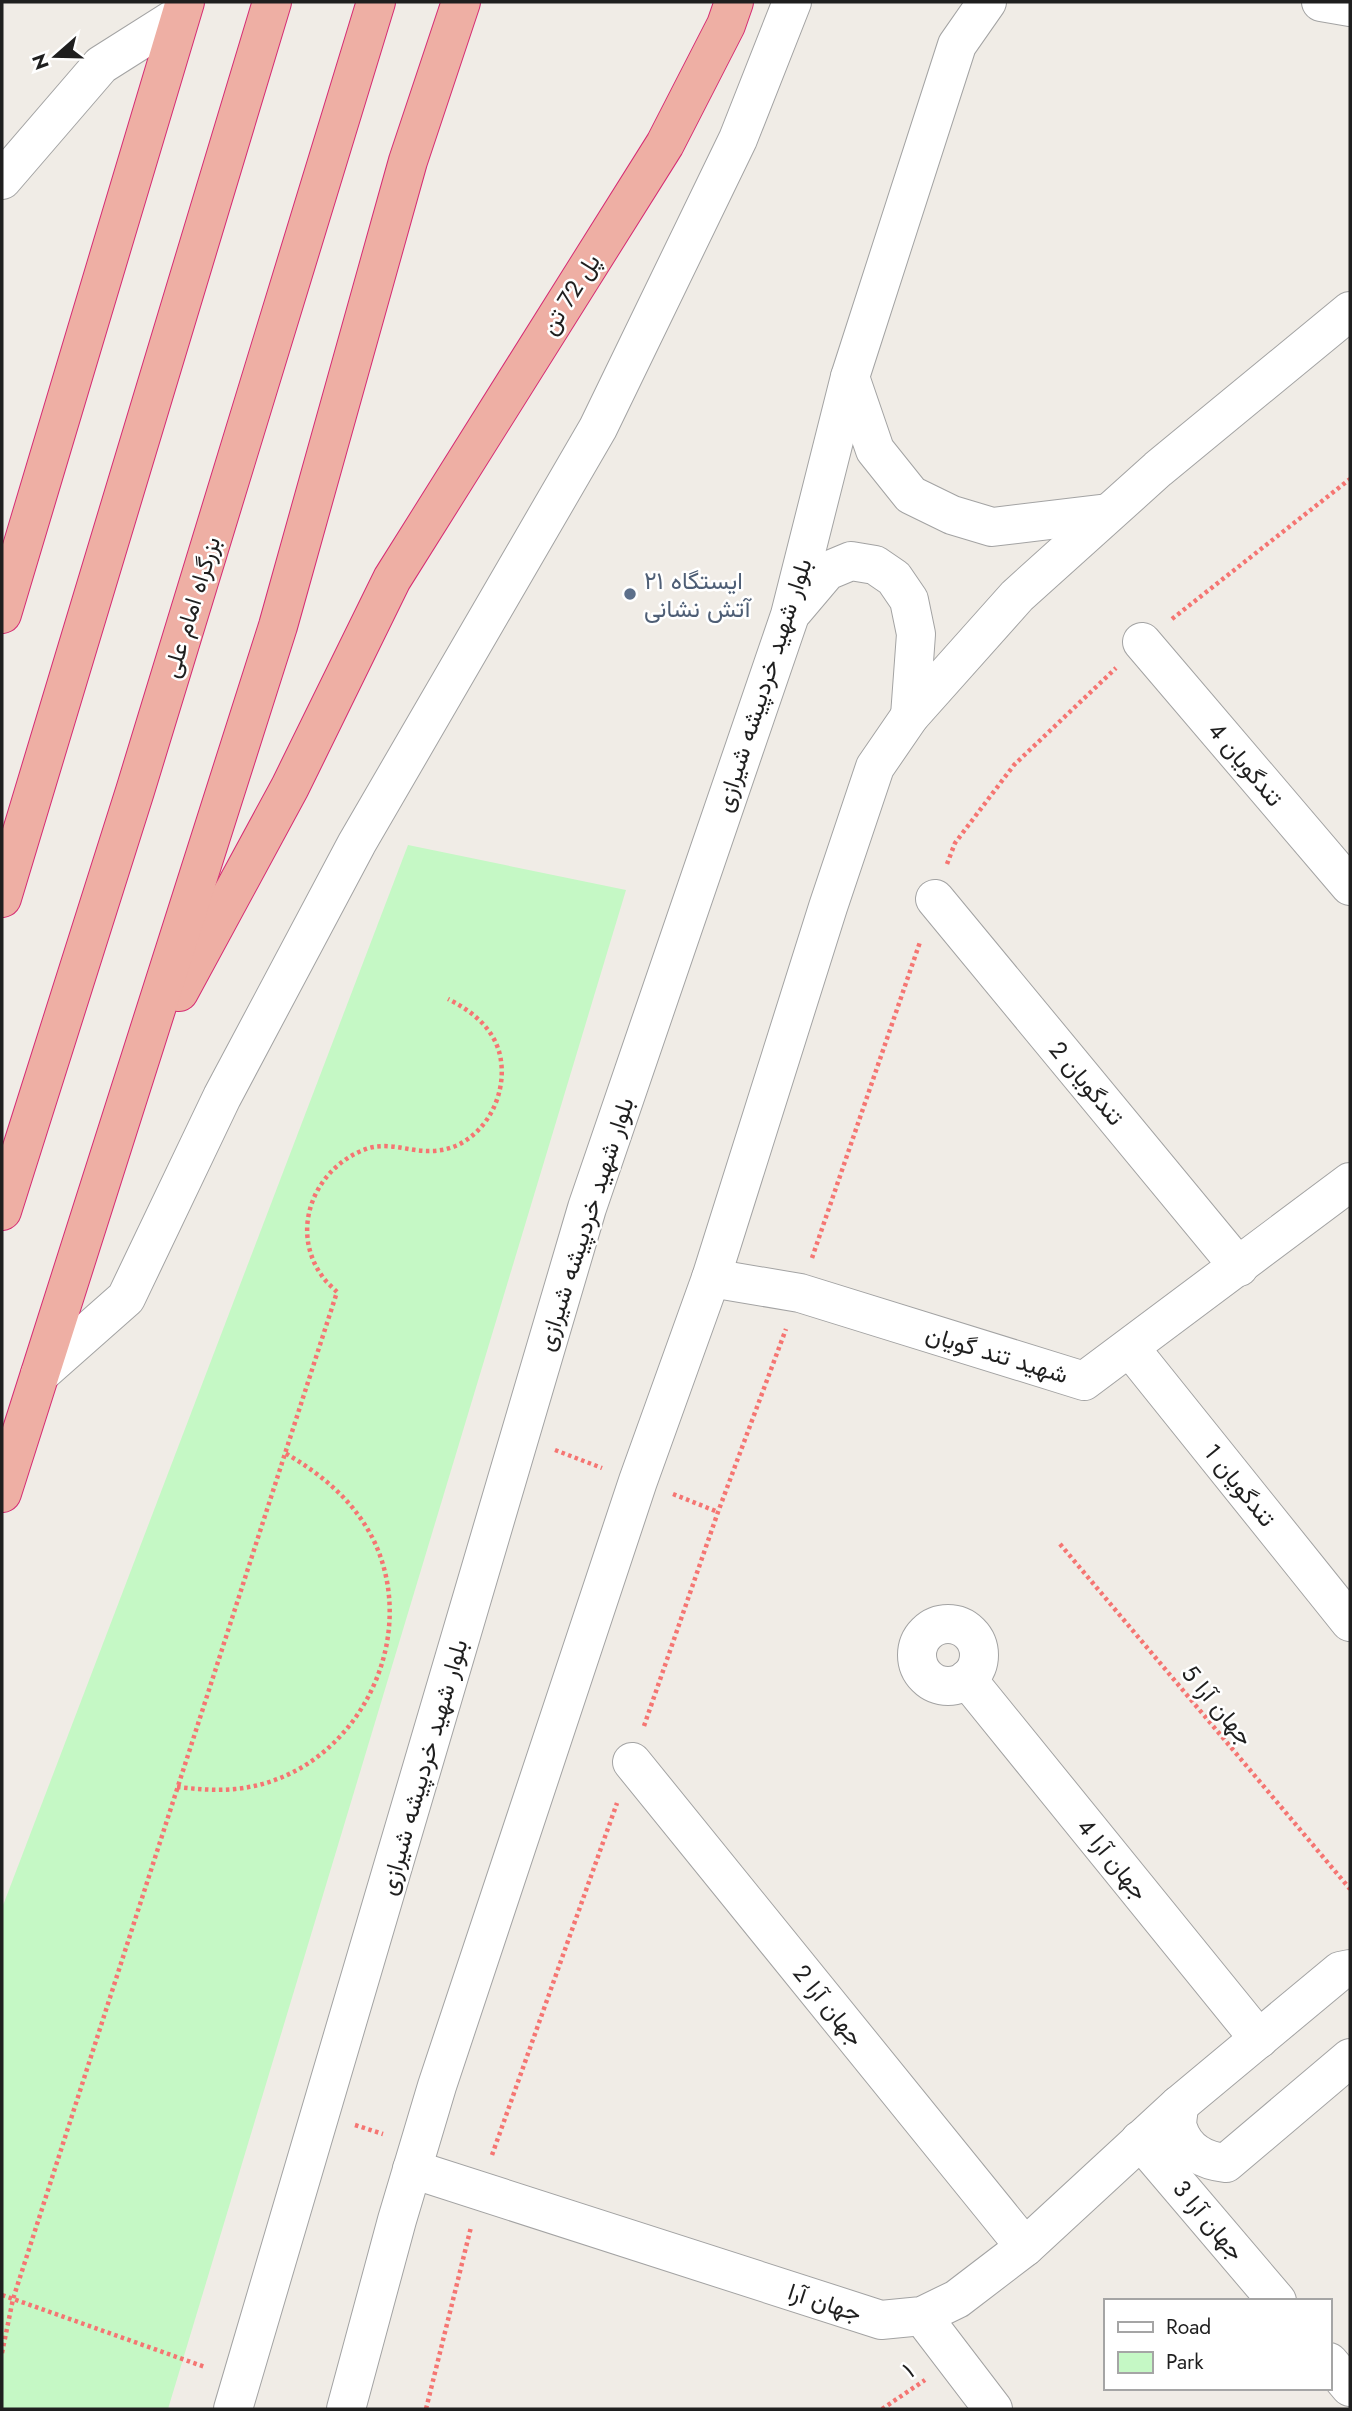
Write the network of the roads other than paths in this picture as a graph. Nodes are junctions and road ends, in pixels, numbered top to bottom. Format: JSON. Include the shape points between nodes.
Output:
{"nodes":[{"id":1,"x":272,"y":2,"type":"edge"},
{"id":2,"x":376,"y":2,"type":"edge"},
{"id":3,"x":461,"y":2,"type":"edge"},
{"id":4,"x":734,"y":2,"type":"edge"},
{"id":5,"x":792,"y":2,"type":"edge"},
{"id":6,"x":956,"y":2,"type":"edge"},
{"id":7,"x":987,"y":2,"type":"edge"},
{"id":8,"x":1321,"y":2,"type":"edge"},
{"id":9,"x":1350,"y":7,"type":"edge"},
{"id":10,"x":183,"y":8,"type":"edge"},
{"id":11,"x":957,"y":45,"type":"junction"},
{"id":12,"x":2,"y":180,"type":"edge"},
{"id":13,"x":1350,"y":312,"type":"edge"},
{"id":14,"x":850,"y":377,"type":"junction"},
{"id":15,"x":1108,"y":513,"type":"junction"},
{"id":16,"x":2,"y":614,"type":"edge"},
{"id":17,"x":790,"y":615,"type":"junction"},
{"id":18,"x":1142,"y":642,"type":"road end"},
{"id":19,"x":910,"y":716,"type":"junction"},
{"id":20,"x":1350,"y":886,"type":"edge"},
{"id":21,"x":2,"y":898,"type":"edge"},
{"id":22,"x":935,"y":899,"type":"road end"},
{"id":23,"x":135,"y":1074,"type":"junction"},
{"id":24,"x":1350,"y":1182,"type":"edge"},
{"id":25,"x":2,"y":1211,"type":"edge"},
{"id":26,"x":1239,"y":1267,"type":"junction"},
{"id":27,"x":711,"y":1278,"type":"junction"},
{"id":28,"x":1130,"y":1348,"type":"junction"},
{"id":29,"x":40,"y":1374,"type":"junction"},
{"id":30,"x":2,"y":1493,"type":"edge"},
{"id":31,"x":1350,"y":1622,"type":"edge"},
{"id":32,"x":967,"y":1679,"type":"dead end"},
{"id":33,"x":632,"y":1762,"type":"road end"},
{"id":34,"x":1350,"y":1969,"type":"edge"},
{"id":35,"x":1259,"y":2039,"type":"junction"},
{"id":36,"x":1350,"y":2058,"type":"edge"},
{"id":37,"x":1179,"y":2105,"type":"junction"},
{"id":38,"x":1140,"y":2140,"type":"junction"},
{"id":39,"x":415,"y":2157,"type":"junction"},
{"id":40,"x":1226,"y":2163,"type":"junction"},
{"id":41,"x":1191,"y":2200,"type":"junction"},
{"id":42,"x":1025,"y":2247,"type":"junction"},
{"id":43,"x":1275,"y":2299,"type":"edge"},
{"id":44,"x":922,"y":2316,"type":"junction"},
{"id":45,"x":1331,"y":2364,"type":"edge"},
{"id":46,"x":1350,"y":2387,"type":"edge"},
{"id":47,"x":237,"y":2395,"type":"edge"},
{"id":48,"x":346,"y":2409,"type":"edge"},
{"id":49,"x":993,"y":2409,"type":"edge"}],
"edges":[{"from":1,"to":21,"type":"highway"},
{"from":2,"to":25,"type":"highway","name":"بزرگراه امام علی"},
{"from":3,"to":23,"type":"highway","via":[[408,161],[278,626]]},
{"from":4,"to":23,"type":"highway","name":"پل 72 تن","via":[[665,144],[392,579],[289,788]]},
{"from":5,"to":29,"type":"street","via":[[737,139],[598,428],[357,843],[222,1097],[126,1298]]},
{"from":6,"to":11,"type":"street"},
{"from":7,"to":11,"type":"street"},
{"from":8,"to":9,"type":"street"},
{"from":10,"to":12,"type":"street","via":[[101,65]]},
{"from":10,"to":16,"type":"highway"},
{"from":11,"to":14,"type":"street","name":"بلوار شهید خردپیشه شیرازی"},
{"from":13,"to":15,"type":"street"},
{"from":14,"to":15,"type":"street","via":[[875,450],[911,495],[952,516],[992,527]]},
{"from":14,"to":17,"type":"street","name":"بلوار شهید خردپیشه شیرازی"},
{"from":15,"to":19,"type":"street","via":[[1017,596]]},
{"from":17,"to":19,"type":"street","via":[[827,571],[851,561],[875,565],[894,578],[909,600],[916,634]]},
{"from":17,"to":47,"type":"street","name":"بلوار شهید خردپیشه شیرازی","via":[[587,1208]]},
{"from":18,"to":20,"type":"street","name":"تندگویان 4"},
{"from":19,"to":27,"type":"street","via":[[876,767]]},
{"from":22,"to":26,"type":"street","name":"تندگویان 2"},
{"from":23,"to":29,"type":"highway"},
{"from":24,"to":26,"type":"street","name":"شهید تند گویان"},
{"from":26,"to":28,"type":"street","name":"شهید تند گویان"},
{"from":27,"to":28,"type":"street","name":"شهید تند گویان","via":[[800,1293],[1084,1381]]},
{"from":27,"to":39,"type":"street","via":[[638,1481]]},
{"from":28,"to":31,"type":"street","name":"تندگویان 1"},
{"from":29,"to":30,"type":"highway"},
{"from":32,"to":35,"type":"street","name":"جهان آرا 4"},
{"from":33,"to":42,"type":"street","name":"جهان آرا 2"},
{"from":34,"to":35,"type":"street","name":"جهان آرا","via":[[1340,1971]]},
{"from":35,"to":37,"type":"street","name":"جهان آرا"},
{"from":36,"to":40,"type":"street"},
{"from":37,"to":38,"type":"street","name":"جهان آرا"},
{"from":37,"to":40,"type":"street","via":[[1177,2127],[1188,2147],[1209,2161]]},
{"from":38,"to":41,"type":"street","name":"جهان آرا 3"},
{"from":38,"to":42,"type":"street","name":"جهان آرا"},
{"from":39,"to":44,"type":"street","name":"جهان آرا","via":[[480,2189],[881,2320]]},
{"from":39,"to":48,"type":"street"},
{"from":40,"to":41,"type":"street"},
{"from":41,"to":43,"type":"street","name":"جهان آرا 3"},
{"from":42,"to":44,"type":"street","name":"جهان آرا","via":[[957,2299]]},
{"from":44,"to":49,"type":"street"},
{"from":45,"to":46,"type":"street"}]}
